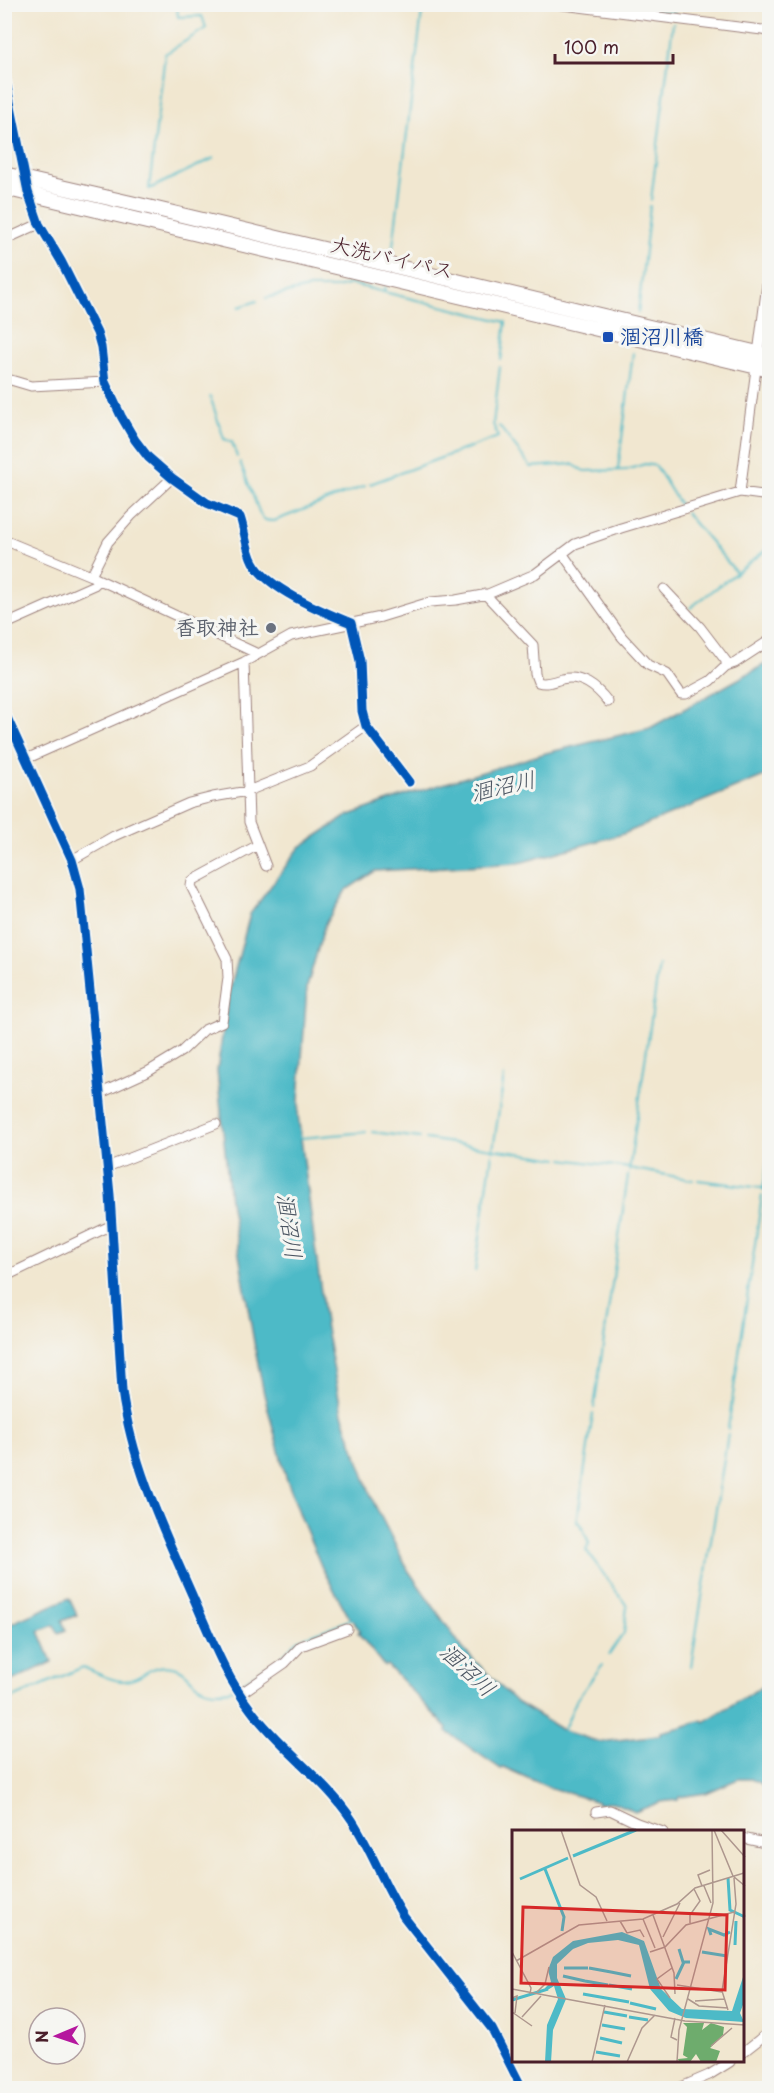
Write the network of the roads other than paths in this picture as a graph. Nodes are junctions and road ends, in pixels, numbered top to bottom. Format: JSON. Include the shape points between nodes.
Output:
{"nodes":[{"id":1,"x":555,"y":4,"type":"edge"},
{"id":2,"x":770,"y":31,"type":"edge"},
{"id":3,"x":4,"y":72,"type":"edge"},
{"id":4,"x":4,"y":174,"type":"edge"},
{"id":5,"x":24,"y":178,"type":"junction"},
{"id":6,"x":4,"y":188,"type":"edge"},
{"id":7,"x":28,"y":192,"type":"junction"},
{"id":8,"x":39,"y":224,"type":"junction"},
{"id":9,"x":4,"y":240,"type":"edge"},
{"id":10,"x":770,"y":261,"type":"edge"},
{"id":11,"x":761,"y":359,"type":"edge"},
{"id":12,"x":770,"y":370,"type":"edge"},
{"id":13,"x":4,"y":378,"type":"edge"},
{"id":14,"x":105,"y":382,"type":"junction"},
{"id":15,"x":172,"y":478,"type":"junction"},
{"id":16,"x":740,"y":492,"type":"junction"},
{"id":17,"x":770,"y":496,"type":"edge"},
{"id":18,"x":4,"y":540,"type":"edge"},
{"id":19,"x":562,"y":553,"type":"junction"},
{"id":20,"x":95,"y":578,"type":"junction"},
{"id":21,"x":664,"y":589,"type":"dead end"},
{"id":22,"x":485,"y":594,"type":"junction"},
{"id":23,"x":351,"y":623,"type":"junction"},
{"id":24,"x":4,"y":625,"type":"edge"},
{"id":25,"x":770,"y":640,"type":"edge"},
{"id":26,"x":258,"y":654,"type":"junction"},
{"id":27,"x":244,"y":662,"type":"junction"},
{"id":28,"x":726,"y":666,"type":"junction"},
{"id":29,"x":608,"y":702,"type":"dead end"},
{"id":30,"x":4,"y":711,"type":"edge"},
{"id":31,"x":366,"y":726,"type":"junction"},
{"id":32,"x":27,"y":759,"type":"junction"},
{"id":33,"x":409,"y":782,"type":"dead end"},
{"id":34,"x":248,"y":791,"type":"junction"},
{"id":35,"x":258,"y":845,"type":"junction"},
{"id":36,"x":72,"y":860,"type":"junction"},
{"id":37,"x":266,"y":866,"type":"dead end"},
{"id":38,"x":100,"y":1093,"type":"junction"},
{"id":39,"x":216,"y":1124,"type":"dead end"},
{"id":40,"x":107,"y":1167,"type":"junction"},
{"id":41,"x":112,"y":1225,"type":"junction"},
{"id":42,"x":4,"y":1277,"type":"edge"},
{"id":43,"x":347,"y":1629,"type":"dead end"},
{"id":44,"x":240,"y":1694,"type":"junction"},
{"id":45,"x":596,"y":1812,"type":"dead end"},
{"id":46,"x":657,"y":1830,"type":"edge"},
{"id":47,"x":744,"y":1838,"type":"edge"},
{"id":48,"x":770,"y":1844,"type":"edge"},
{"id":49,"x":770,"y":2031,"type":"edge"},
{"id":50,"x":744,"y":2051,"type":"edge"},
{"id":51,"x":727,"y":2063,"type":"edge"},
{"id":52,"x":522,"y":2088,"type":"edge"},
{"id":53,"x":679,"y":2088,"type":"edge"}],
"edges":[{"from":1,"to":2,"type":"street"},
{"from":3,"to":5,"type":"street"},
{"from":4,"to":5,"type":"highway","name":"大洗バイパス"},
{"from":5,"to":7,"type":"street"},
{"from":5,"to":11,"type":"highway","name":"大洗バイパス","via":[[734,348]]},
{"from":6,"to":7,"type":"highway","name":"大洗バイパス"},
{"from":7,"to":8,"type":"street"},
{"from":7,"to":11,"type":"highway","name":"大洗バイパス"},
{"from":8,"to":9,"type":"street"},
{"from":8,"to":14,"type":"street","via":[[97,333]]},
{"from":10,"to":11,"type":"street"},
{"from":11,"to":12,"type":"highway","name":"大洗バイパス"},
{"from":11,"to":16,"type":"street"},
{"from":13,"to":14,"type":"street","via":[[31,386]]},
{"from":14,"to":15,"type":"street","via":[[135,440]]},
{"from":15,"to":20,"type":"street","via":[[108,542]]},
{"from":15,"to":23,"type":"street","via":[[207,503],[240,517],[253,562],[275,584]]},
{"from":16,"to":17,"type":"street"},
{"from":16,"to":19,"type":"street","via":[[612,531],[575,544]]},
{"from":18,"to":20,"type":"street"},
{"from":19,"to":22,"type":"street","via":[[536,574]]},
{"from":19,"to":28,"type":"street","via":[[622,638],[648,665],[667,674],[681,694],[710,681]]},
{"from":20,"to":24,"type":"street","via":[[94,585]]},
{"from":20,"to":26,"type":"street"},
{"from":21,"to":28,"type":"street","via":[[700,627]]},
{"from":22,"to":23,"type":"street","via":[[430,602]]},
{"from":22,"to":29,"type":"street","via":[[533,645],[537,682],[573,677],[594,687]]},
{"from":23,"to":26,"type":"street","via":[[291,636]]},
{"from":23,"to":31,"type":"street","via":[[360,661]]},
{"from":25,"to":28,"type":"street"},
{"from":26,"to":27,"type":"street"},
{"from":27,"to":32,"type":"street"},
{"from":27,"to":34,"type":"street"},
{"from":30,"to":32,"type":"street"},
{"from":31,"to":33,"type":"street"},
{"from":31,"to":34,"type":"street","via":[[310,766]]},
{"from":32,"to":36,"type":"street"},
{"from":34,"to":35,"type":"street","via":[[249,822]]},
{"from":34,"to":36,"type":"street","via":[[189,803],[114,836]]},
{"from":35,"to":37,"type":"street"},
{"from":35,"to":38,"type":"street","via":[[192,881],[190,886],[227,959],[222,1022],[204,1030],[182,1051],[150,1071]]},
{"from":36,"to":38,"type":"street","via":[[83,903]]},
{"from":38,"to":40,"type":"street"},
{"from":39,"to":40,"type":"street"},
{"from":40,"to":41,"type":"street"},
{"from":41,"to":42,"type":"street"},
{"from":41,"to":44,"type":"street","via":[[122,1391],[138,1464],[155,1512]]},
{"from":43,"to":44,"type":"street","via":[[302,1646],[285,1663]]},
{"from":44,"to":52,"type":"street","via":[[352,1821],[392,1899],[492,2030]]},
{"from":45,"to":46,"type":"street","via":[[610,1810]]},
{"from":47,"to":48,"type":"street"},
{"from":49,"to":50,"type":"street"},
{"from":51,"to":53,"type":"street"}]}
